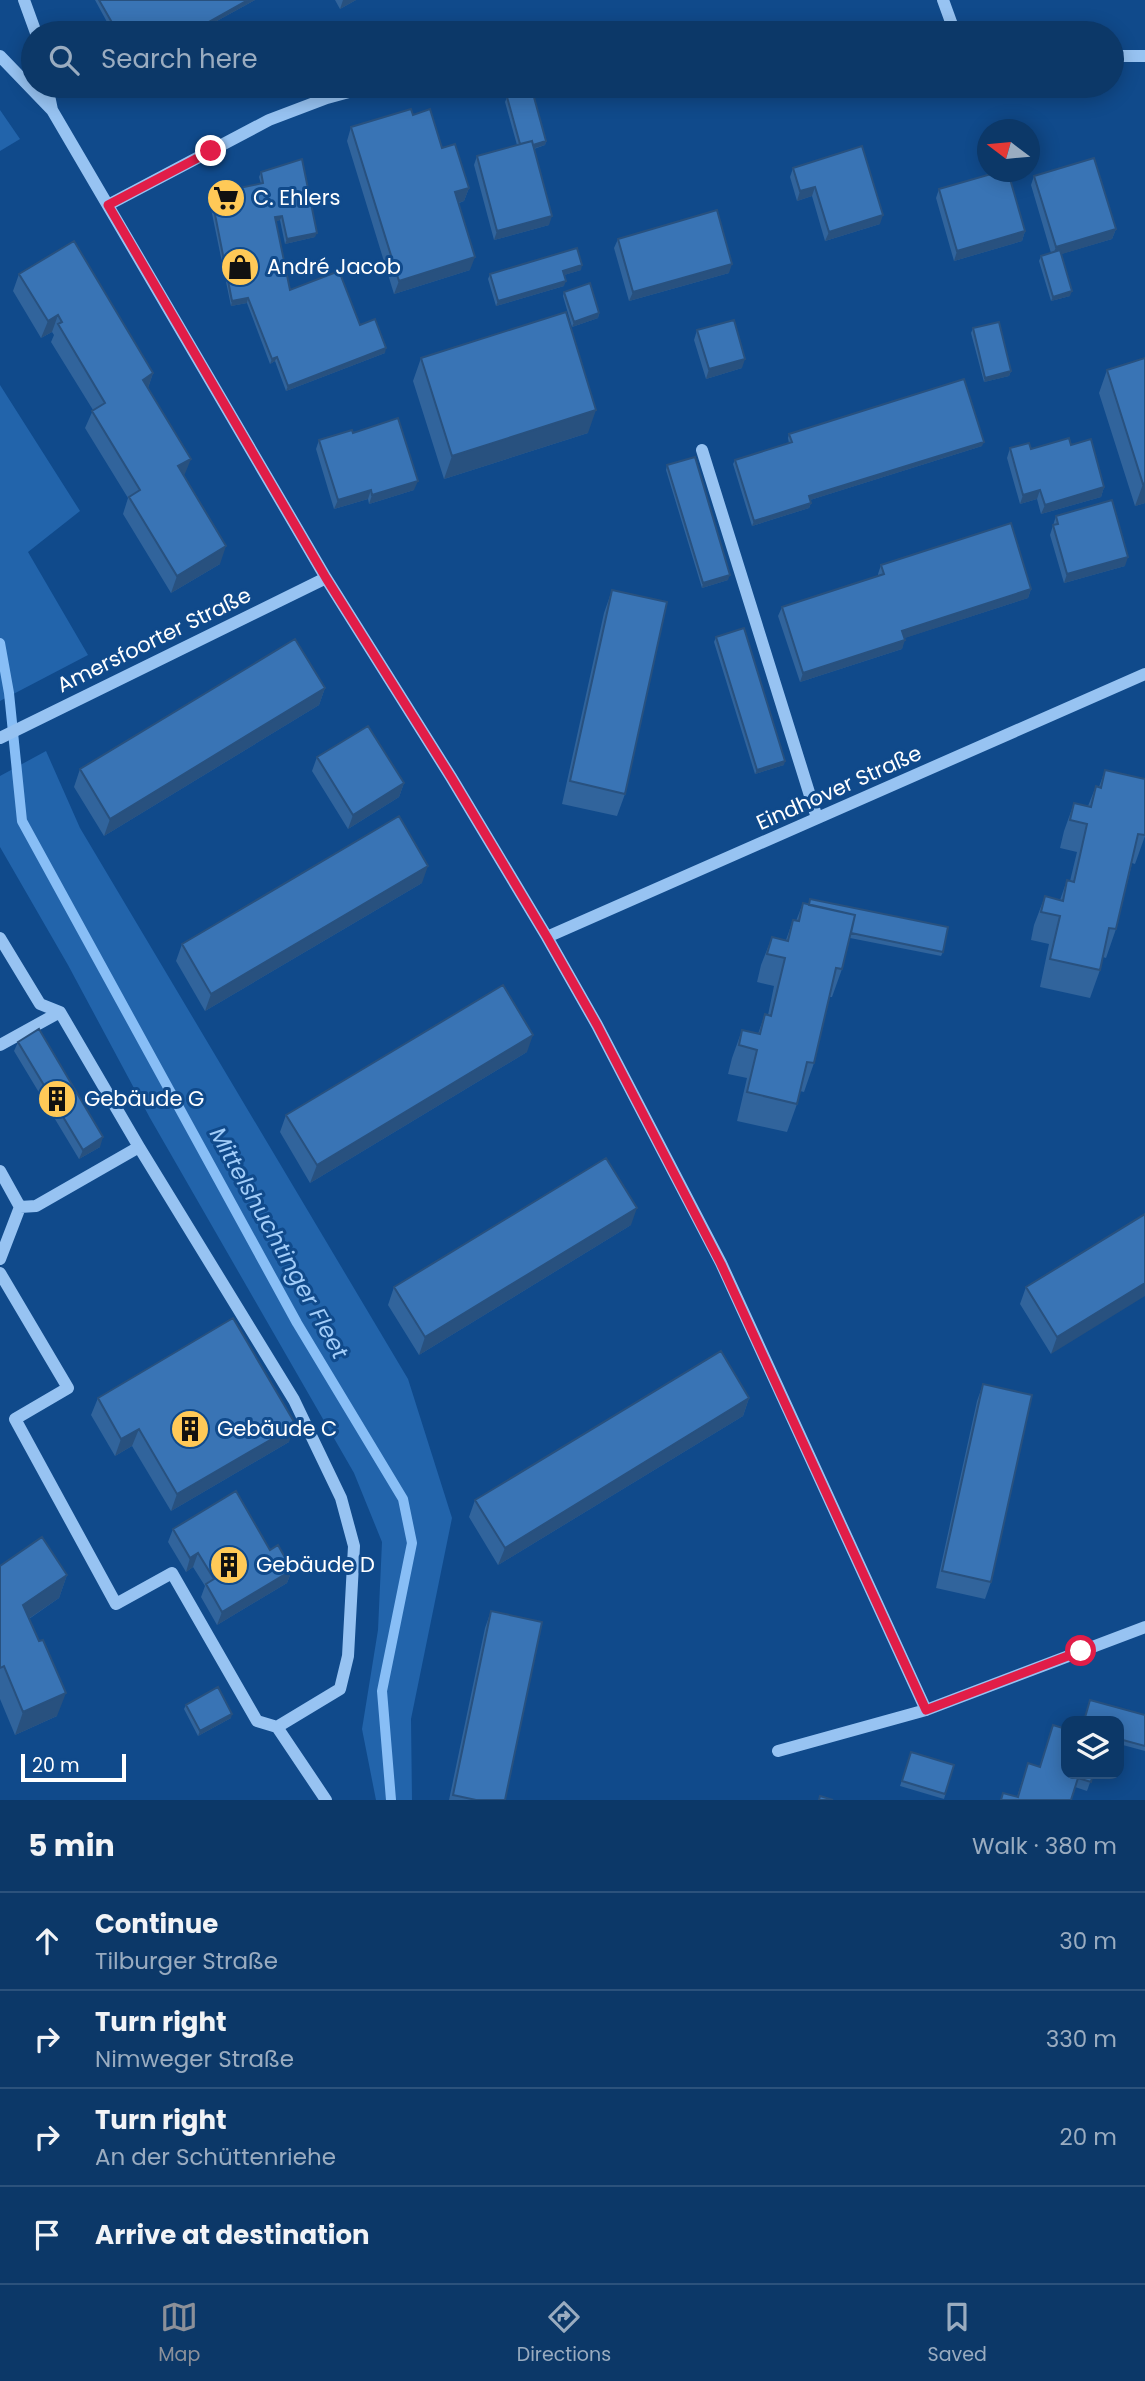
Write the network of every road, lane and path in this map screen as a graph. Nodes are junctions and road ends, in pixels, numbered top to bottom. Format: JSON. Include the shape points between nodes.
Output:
{"nodes":[{"id":1,"x":24,"y":0,"type":"edge"},
{"id":2,"x":943,"y":0,"type":"edge"},
{"id":3,"x":32,"y":21,"type":"edge"},
{"id":4,"x":951,"y":21,"type":"edge"},
{"id":5,"x":0,"y":56,"type":"edge"},
{"id":6,"x":1124,"y":56,"type":"edge"},
{"id":7,"x":1145,"y":56,"type":"edge"},
{"id":8,"x":21,"y":78,"type":"edge"},
{"id":9,"x":40,"y":98,"type":"edge"},
{"id":10,"x":50,"y":98,"type":"edge"},
{"id":11,"x":327,"y":98,"type":"edge"},
{"id":12,"x":52,"y":110,"type":"junction"},
{"id":13,"x":108,"y":205,"type":"junction"},
{"id":14,"x":702,"y":450,"type":"dead end"},
{"id":15,"x":326,"y":578,"type":"junction"},
{"id":16,"x":1145,"y":674,"type":"edge"},
{"id":17,"x":0,"y":738,"type":"edge"},
{"id":18,"x":817,"y":818,"type":"junction"},
{"id":19,"x":547,"y":937,"type":"junction"},
{"id":20,"x":0,"y":938,"type":"edge"},
{"id":21,"x":60,"y":1012,"type":"junction"},
{"id":22,"x":0,"y":1045,"type":"edge"},
{"id":23,"x":139,"y":1147,"type":"junction"},
{"id":24,"x":0,"y":1171,"type":"edge"},
{"id":25,"x":20,"y":1207,"type":"junction"},
{"id":26,"x":0,"y":1259,"type":"edge"},
{"id":27,"x":0,"y":1273,"type":"edge"},
{"id":28,"x":1145,"y":1627,"type":"edge"},
{"id":29,"x":926,"y":1710,"type":"junction"},
{"id":30,"x":278,"y":1727,"type":"junction"},
{"id":31,"x":778,"y":1751,"type":"dead end"},
{"id":32,"x":326,"y":1800,"type":"edge"}],
"edges":[{"from":1,"to":3,"type":"street"},
{"from":2,"to":4,"type":"street"},
{"from":5,"to":8,"type":"street"},
{"from":6,"to":7,"type":"street"},
{"from":9,"to":12,"type":"street"},
{"from":10,"to":12,"type":"street"},
{"from":11,"to":13,"type":"street","via":[[270,120]]},
{"from":12,"to":13,"type":"street"},
{"from":13,"to":15,"type":"street"},
{"from":14,"to":18,"type":"street"},
{"from":15,"to":17,"type":"street","name":"Amersfoorter Straße"},
{"from":15,"to":19,"type":"street"},
{"from":16,"to":18,"type":"street","name":"Eindhover Straße"},
{"from":18,"to":19,"type":"street","name":"Eindhover Straße"},
{"from":19,"to":29,"type":"street","via":[[721,1264]]},
{"from":20,"to":21,"type":"street","via":[[40,1004]]},
{"from":21,"to":22,"type":"street"},
{"from":21,"to":23,"type":"street"},
{"from":23,"to":25,"type":"street","via":[[36,1206]]},
{"from":23,"to":30,"type":"street","via":[[294,1400],[341,1498],[354,1546],[348,1656],[340,1689]]},
{"from":24,"to":25,"type":"street"},
{"from":25,"to":26,"type":"street"},
{"from":27,"to":30,"type":"street","via":[[68,1388],[15,1419],[116,1604],[172,1573],[257,1721]]},
{"from":28,"to":29,"type":"street"},
{"from":29,"to":31,"type":"street"},
{"from":30,"to":32,"type":"street"}]}
